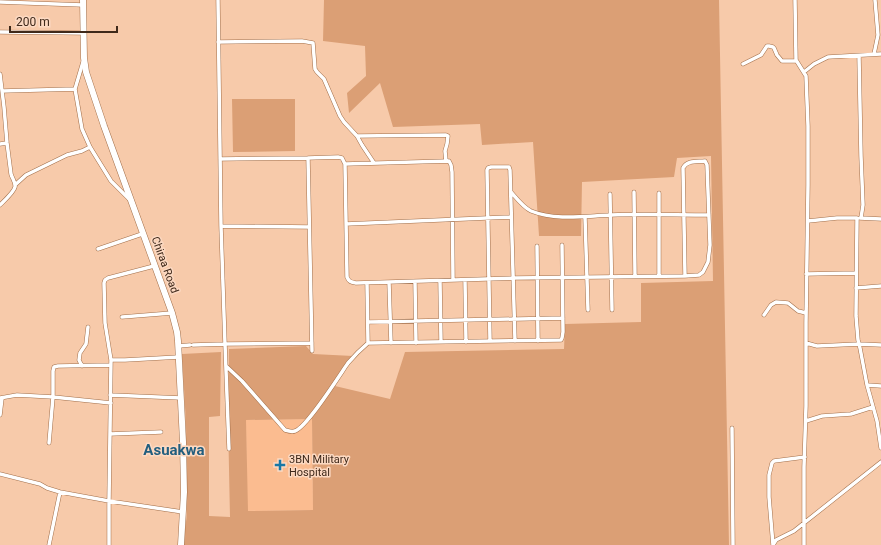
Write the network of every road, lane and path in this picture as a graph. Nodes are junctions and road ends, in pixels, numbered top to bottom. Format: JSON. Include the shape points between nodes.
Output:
{"nodes":[{"id":1,"x":218,"y":0,"type":"edge"},
{"id":2,"x":795,"y":0,"type":"edge"},
{"id":3,"x":875,"y":0,"type":"edge"},
{"id":4,"x":0,"y":2,"type":"edge"},
{"id":5,"x":34,"y":2,"type":"edge"},
{"id":6,"x":83,"y":2,"type":"edge"},
{"id":7,"x":0,"y":32,"type":"edge"},
{"id":8,"x":83,"y":33,"type":"junction"},
{"id":9,"x":218,"y":42,"type":"junction"},
{"id":10,"x":874,"y":54,"type":"junction"},
{"id":11,"x":881,"y":54,"type":"edge"},
{"id":12,"x":859,"y":56,"type":"junction"},
{"id":13,"x":84,"y":58,"type":"junction"},
{"id":14,"x":796,"y":61,"type":"junction"},
{"id":15,"x":743,"y":64,"type":"dead end"},
{"id":16,"x":804,"y":72,"type":"junction"},
{"id":17,"x":0,"y":74,"type":"edge"},
{"id":18,"x":75,"y":89,"type":"junction"},
{"id":19,"x":2,"y":91,"type":"junction"},
{"id":20,"x":2,"y":108,"type":"edge"},
{"id":21,"x":357,"y":136,"type":"junction"},
{"id":22,"x":7,"y":143,"type":"junction"},
{"id":23,"x":0,"y":144,"type":"edge"},
{"id":24,"x":90,"y":147,"type":"junction"},
{"id":25,"x":308,"y":158,"type":"junction"},
{"id":26,"x":220,"y":159,"type":"junction"},
{"id":27,"x":446,"y":161,"type":"junction"},
{"id":28,"x":374,"y":163,"type":"junction"},
{"id":29,"x":345,"y":164,"type":"junction"},
{"id":30,"x":15,"y":185,"type":"junction"},
{"id":31,"x":511,"y":192,"type":"junction"},
{"id":32,"x":634,"y":192,"type":"dead end"},
{"id":33,"x":659,"y":192,"type":"dead end"},
{"id":34,"x":610,"y":194,"type":"dead end"},
{"id":35,"x":130,"y":200,"type":"junction"},
{"id":36,"x":0,"y":204,"type":"edge"},
{"id":37,"x":610,"y":215,"type":"junction"},
{"id":38,"x":635,"y":215,"type":"junction"},
{"id":39,"x":659,"y":215,"type":"junction"},
{"id":40,"x":684,"y":215,"type":"junction"},
{"id":41,"x":709,"y":215,"type":"junction"},
{"id":42,"x":511,"y":217,"type":"junction"},
{"id":43,"x":585,"y":217,"type":"junction"},
{"id":44,"x":488,"y":218,"type":"junction"},
{"id":45,"x":859,"y":218,"type":"junction"},
{"id":46,"x":881,"y":218,"type":"edge"},
{"id":47,"x":452,"y":219,"type":"junction"},
{"id":48,"x":808,"y":221,"type":"junction"},
{"id":49,"x":346,"y":224,"type":"junction"},
{"id":50,"x":221,"y":226,"type":"junction"},
{"id":51,"x":309,"y":227,"type":"junction"},
{"id":52,"x":142,"y":234,"type":"junction"},
{"id":53,"x":562,"y":245,"type":"dead end"},
{"id":54,"x":537,"y":246,"type":"dead end"},
{"id":55,"x":98,"y":250,"type":"dead end"},
{"id":56,"x":154,"y":266,"type":"junction"},
{"id":57,"x":806,"y":274,"type":"junction"},
{"id":58,"x":856,"y":274,"type":"junction"},
{"id":59,"x":635,"y":276,"type":"junction"},
{"id":60,"x":659,"y":276,"type":"junction"},
{"id":61,"x":685,"y":276,"type":"junction"},
{"id":62,"x":562,"y":277,"type":"junction"},
{"id":63,"x":587,"y":277,"type":"junction"},
{"id":64,"x":612,"y":277,"type":"junction"},
{"id":65,"x":514,"y":278,"type":"junction"},
{"id":66,"x":538,"y":278,"type":"junction"},
{"id":67,"x":453,"y":280,"type":"junction"},
{"id":68,"x":465,"y":280,"type":"junction"},
{"id":69,"x":489,"y":280,"type":"junction"},
{"id":70,"x":440,"y":281,"type":"junction"},
{"id":71,"x":389,"y":282,"type":"junction"},
{"id":72,"x":415,"y":282,"type":"junction"},
{"id":73,"x":367,"y":283,"type":"junction"},
{"id":74,"x":881,"y":286,"type":"edge"},
{"id":75,"x":856,"y":288,"type":"junction"},
{"id":76,"x":588,"y":310,"type":"dead end"},
{"id":77,"x":612,"y":310,"type":"dead end"},
{"id":78,"x":172,"y":313,"type":"junction"},
{"id":79,"x":806,"y":313,"type":"junction"},
{"id":80,"x":764,"y":315,"type":"dead end"},
{"id":81,"x":122,"y":317,"type":"dead end"},
{"id":82,"x":538,"y":318,"type":"junction"},
{"id":83,"x":563,"y":318,"type":"junction"},
{"id":84,"x":514,"y":319,"type":"junction"},
{"id":85,"x":465,"y":320,"type":"junction"},
{"id":86,"x":490,"y":320,"type":"junction"},
{"id":87,"x":416,"y":321,"type":"junction"},
{"id":88,"x":441,"y":321,"type":"junction"},
{"id":89,"x":368,"y":322,"type":"junction"},
{"id":90,"x":390,"y":322,"type":"junction"},
{"id":91,"x":88,"y":328,"type":"dead end"},
{"id":92,"x":490,"y":341,"type":"junction"},
{"id":93,"x":515,"y":341,"type":"junction"},
{"id":94,"x":538,"y":341,"type":"junction"},
{"id":95,"x":441,"y":342,"type":"junction"},
{"id":96,"x":466,"y":342,"type":"junction"},
{"id":97,"x":806,"y":342,"type":"junction"},
{"id":98,"x":312,"y":343,"type":"junction"},
{"id":99,"x":368,"y":343,"type":"junction"},
{"id":100,"x":391,"y":343,"type":"junction"},
{"id":101,"x":416,"y":343,"type":"junction"},
{"id":102,"x":225,"y":344,"type":"junction"},
{"id":103,"x":859,"y":344,"type":"junction"},
{"id":104,"x":881,"y":345,"type":"edge"},
{"id":105,"x":178,"y":346,"type":"junction"},
{"id":106,"x":312,"y":351,"type":"dead end"},
{"id":107,"x":179,"y":357,"type":"junction"},
{"id":108,"x":111,"y":360,"type":"junction"},
{"id":109,"x":110,"y":365,"type":"junction"},
{"id":110,"x":82,"y":366,"type":"junction"},
{"id":111,"x":226,"y":366,"type":"junction"},
{"id":112,"x":867,"y":385,"type":"junction"},
{"id":113,"x":881,"y":386,"type":"edge"},
{"id":114,"x":110,"y":394,"type":"junction"},
{"id":115,"x":53,"y":397,"type":"junction"},
{"id":116,"x":1,"y":398,"type":"edge"},
{"id":117,"x":181,"y":398,"type":"junction"},
{"id":118,"x":111,"y":403,"type":"junction"},
{"id":119,"x":873,"y":407,"type":"junction"},
{"id":120,"x":0,"y":415,"type":"edge"},
{"id":121,"x":806,"y":420,"type":"junction"},
{"id":122,"x":732,"y":428,"type":"dead end"},
{"id":123,"x":161,"y":432,"type":"dead end"},
{"id":124,"x":110,"y":434,"type":"junction"},
{"id":125,"x":49,"y":443,"type":"dead end"},
{"id":126,"x":881,"y":448,"type":"edge"},
{"id":127,"x":229,"y":449,"type":"dead end"},
{"id":128,"x":805,"y":457,"type":"junction"},
{"id":129,"x":881,"y":462,"type":"edge"},
{"id":130,"x":0,"y":474,"type":"edge"},
{"id":131,"x":60,"y":492,"type":"junction"},
{"id":132,"x":109,"y":501,"type":"junction"},
{"id":133,"x":183,"y":512,"type":"junction"},
{"id":134,"x":804,"y":523,"type":"junction"},
{"id":135,"x":49,"y":545,"type":"edge"},
{"id":136,"x":109,"y":545,"type":"edge"},
{"id":137,"x":181,"y":545,"type":"edge"},
{"id":138,"x":733,"y":545,"type":"edge"},
{"id":139,"x":773,"y":545,"type":"edge"},
{"id":140,"x":804,"y":545,"type":"edge"}],
"edges":[{"from":1,"to":9,"type":"street"},
{"from":2,"to":14,"type":"street"},
{"from":3,"to":10,"type":"street","via":[[878,35]]},
{"from":4,"to":5,"type":"street"},
{"from":5,"to":6,"type":"street"},
{"from":6,"to":8,"type":"highway","name":"Chiraa Road"},
{"from":7,"to":8,"type":"street"},
{"from":8,"to":13,"type":"highway","name":"Chiraa Road"},
{"from":9,"to":21,"type":"street","via":[[313,43],[316,72],[324,79],[340,116]]},
{"from":9,"to":26,"type":"street"},
{"from":10,"to":11,"type":"street"},
{"from":10,"to":12,"type":"street"},
{"from":12,"to":16,"type":"street","via":[[828,57]]},
{"from":12,"to":45,"type":"street","via":[[863,205]]},
{"from":13,"to":18,"type":"street"},
{"from":13,"to":35,"type":"highway","name":"Chiraa Road","via":[[98,111]]},
{"from":14,"to":15,"type":"street","via":[[782,61],[774,48],[767,46],[761,55]]},
{"from":14,"to":16,"type":"street"},
{"from":16,"to":48,"type":"street","via":[[808,126]]},
{"from":17,"to":19,"type":"street"},
{"from":18,"to":19,"type":"street"},
{"from":18,"to":24,"type":"street","via":[[82,129]]},
{"from":19,"to":20,"type":"street"},
{"from":20,"to":22,"type":"street"},
{"from":21,"to":27,"type":"street","via":[[446,135]]},
{"from":21,"to":28,"type":"street"},
{"from":22,"to":23,"type":"street"},
{"from":22,"to":30,"type":"street"},
{"from":24,"to":30,"type":"street","via":[[26,175]]},
{"from":24,"to":35,"type":"street","via":[[111,181]]},
{"from":25,"to":26,"type":"street"},
{"from":25,"to":29,"type":"street","via":[[338,157],[342,158]]},
{"from":25,"to":51,"type":"street"},
{"from":26,"to":50,"type":"street"},
{"from":27,"to":28,"type":"street"},
{"from":27,"to":47,"type":"street","via":[[451,165]]},
{"from":28,"to":29,"type":"street"},
{"from":29,"to":49,"type":"street"},
{"from":30,"to":36,"type":"street","via":[[9,196]]},
{"from":31,"to":42,"type":"street"},
{"from":31,"to":43,"type":"street","via":[[521,204],[531,210],[551,216]]},
{"from":31,"to":44,"type":"street","via":[[509,167],[488,168]]},
{"from":32,"to":38,"type":"street"},
{"from":33,"to":39,"type":"street"},
{"from":34,"to":37,"type":"street"},
{"from":35,"to":52,"type":"highway","name":"Chiraa Road"},
{"from":37,"to":38,"type":"street"},
{"from":37,"to":43,"type":"street"},
{"from":37,"to":64,"type":"street"},
{"from":38,"to":39,"type":"street"},
{"from":38,"to":59,"type":"street"},
{"from":39,"to":40,"type":"street"},
{"from":39,"to":60,"type":"street"},
{"from":40,"to":41,"type":"street"},
{"from":40,"to":41,"type":"street","via":[[683,168],[687,162],[705,161]]},
{"from":40,"to":61,"type":"street"},
{"from":41,"to":61,"type":"street","via":[[710,245],[706,268],[698,275]]},
{"from":42,"to":44,"type":"street"},
{"from":42,"to":65,"type":"street"},
{"from":43,"to":63,"type":"street"},
{"from":44,"to":47,"type":"street"},
{"from":44,"to":69,"type":"street"},
{"from":45,"to":46,"type":"street"},
{"from":45,"to":48,"type":"street"},
{"from":45,"to":58,"type":"street"},
{"from":47,"to":49,"type":"street"},
{"from":47,"to":67,"type":"street"},
{"from":48,"to":57,"type":"street"},
{"from":49,"to":73,"type":"street","via":[[348,280]]},
{"from":50,"to":51,"type":"street"},
{"from":50,"to":102,"type":"street"},
{"from":51,"to":98,"type":"street"},
{"from":52,"to":55,"type":"street"},
{"from":52,"to":56,"type":"highway","name":"Chiraa Road"},
{"from":53,"to":62,"type":"street"},
{"from":54,"to":66,"type":"street"},
{"from":56,"to":78,"type":"highway","name":"Chiraa Road"},
{"from":56,"to":108,"type":"street","via":[[105,280],[105,323]]},
{"from":57,"to":58,"type":"street"},
{"from":57,"to":79,"type":"street"},
{"from":58,"to":75,"type":"street"},
{"from":59,"to":60,"type":"street"},
{"from":59,"to":64,"type":"street"},
{"from":60,"to":61,"type":"street"},
{"from":62,"to":63,"type":"street"},
{"from":62,"to":66,"type":"street"},
{"from":62,"to":83,"type":"street"},
{"from":63,"to":64,"type":"street"},
{"from":63,"to":76,"type":"street"},
{"from":64,"to":77,"type":"street"},
{"from":65,"to":66,"type":"street"},
{"from":65,"to":69,"type":"street"},
{"from":65,"to":84,"type":"street"},
{"from":66,"to":82,"type":"street"},
{"from":67,"to":68,"type":"street"},
{"from":67,"to":70,"type":"street"},
{"from":68,"to":69,"type":"street"},
{"from":68,"to":85,"type":"street"},
{"from":69,"to":86,"type":"street"},
{"from":70,"to":72,"type":"street"},
{"from":70,"to":88,"type":"street"},
{"from":71,"to":72,"type":"street"},
{"from":71,"to":73,"type":"street"},
{"from":71,"to":90,"type":"street"},
{"from":72,"to":87,"type":"street"},
{"from":73,"to":89,"type":"street"},
{"from":74,"to":75,"type":"street"},
{"from":75,"to":103,"type":"street","via":[[856,330]]},
{"from":78,"to":81,"type":"street"},
{"from":78,"to":105,"type":"highway","name":"Chiraa Road"},
{"from":79,"to":80,"type":"street","via":[[798,311],[788,302],[776,302]]},
{"from":79,"to":97,"type":"street"},
{"from":82,"to":83,"type":"street"},
{"from":82,"to":84,"type":"street"},
{"from":82,"to":94,"type":"street"},
{"from":83,"to":94,"type":"street","via":[[561,340]]},
{"from":84,"to":86,"type":"street"},
{"from":84,"to":93,"type":"street"},
{"from":85,"to":86,"type":"street"},
{"from":85,"to":88,"type":"street"},
{"from":85,"to":96,"type":"street"},
{"from":86,"to":92,"type":"street"},
{"from":87,"to":88,"type":"street"},
{"from":87,"to":90,"type":"street"},
{"from":87,"to":101,"type":"street"},
{"from":88,"to":95,"type":"street"},
{"from":89,"to":90,"type":"street"},
{"from":89,"to":99,"type":"street"},
{"from":90,"to":100,"type":"street"},
{"from":91,"to":110,"type":"street","via":[[86,344],[80,353],[79,360]]},
{"from":92,"to":93,"type":"street"},
{"from":92,"to":96,"type":"street"},
{"from":93,"to":94,"type":"street"},
{"from":95,"to":96,"type":"street"},
{"from":95,"to":101,"type":"street"},
{"from":97,"to":103,"type":"street","via":[[817,346]]},
{"from":97,"to":121,"type":"street"},
{"from":98,"to":102,"type":"street"},
{"from":98,"to":106,"type":"street"},
{"from":99,"to":100,"type":"street"},
{"from":99,"to":111,"type":"street","via":[[349,363],[315,410],[294,431],[285,430]]},
{"from":100,"to":101,"type":"street"},
{"from":102,"to":105,"type":"street"},
{"from":102,"to":111,"type":"street"},
{"from":103,"to":104,"type":"street"},
{"from":103,"to":112,"type":"street"},
{"from":105,"to":107,"type":"highway","name":"Chiraa Road"},
{"from":107,"to":108,"type":"street"},
{"from":107,"to":117,"type":"highway","name":"Chiraa Road"},
{"from":108,"to":109,"type":"street"},
{"from":109,"to":110,"type":"street"},
{"from":109,"to":114,"type":"street"},
{"from":110,"to":115,"type":"street","via":[[54,367]]},
{"from":111,"to":127,"type":"street"},
{"from":112,"to":113,"type":"street"},
{"from":112,"to":119,"type":"street"},
{"from":114,"to":117,"type":"street"},
{"from":114,"to":118,"type":"street"},
{"from":115,"to":116,"type":"street","via":[[17,395]]},
{"from":115,"to":118,"type":"street"},
{"from":115,"to":125,"type":"street"},
{"from":116,"to":120,"type":"street"},
{"from":117,"to":133,"type":"highway","name":"Chiraa Road"},
{"from":118,"to":124,"type":"street"},
{"from":119,"to":121,"type":"street","via":[[851,414]]},
{"from":119,"to":126,"type":"street"},
{"from":121,"to":128,"type":"street"},
{"from":122,"to":138,"type":"street"},
{"from":123,"to":124,"type":"street"},
{"from":124,"to":132,"type":"street"},
{"from":128,"to":134,"type":"street"},
{"from":128,"to":139,"type":"street","via":[[772,462],[769,497]]},
{"from":129,"to":134,"type":"street"},
{"from":130,"to":131,"type":"street"},
{"from":131,"to":132,"type":"street"},
{"from":131,"to":135,"type":"street"},
{"from":132,"to":133,"type":"street"},
{"from":132,"to":136,"type":"street"},
{"from":133,"to":137,"type":"highway","name":"Chiraa Road"},
{"from":134,"to":139,"type":"street","via":[[776,540]]},
{"from":134,"to":140,"type":"street"}]}
